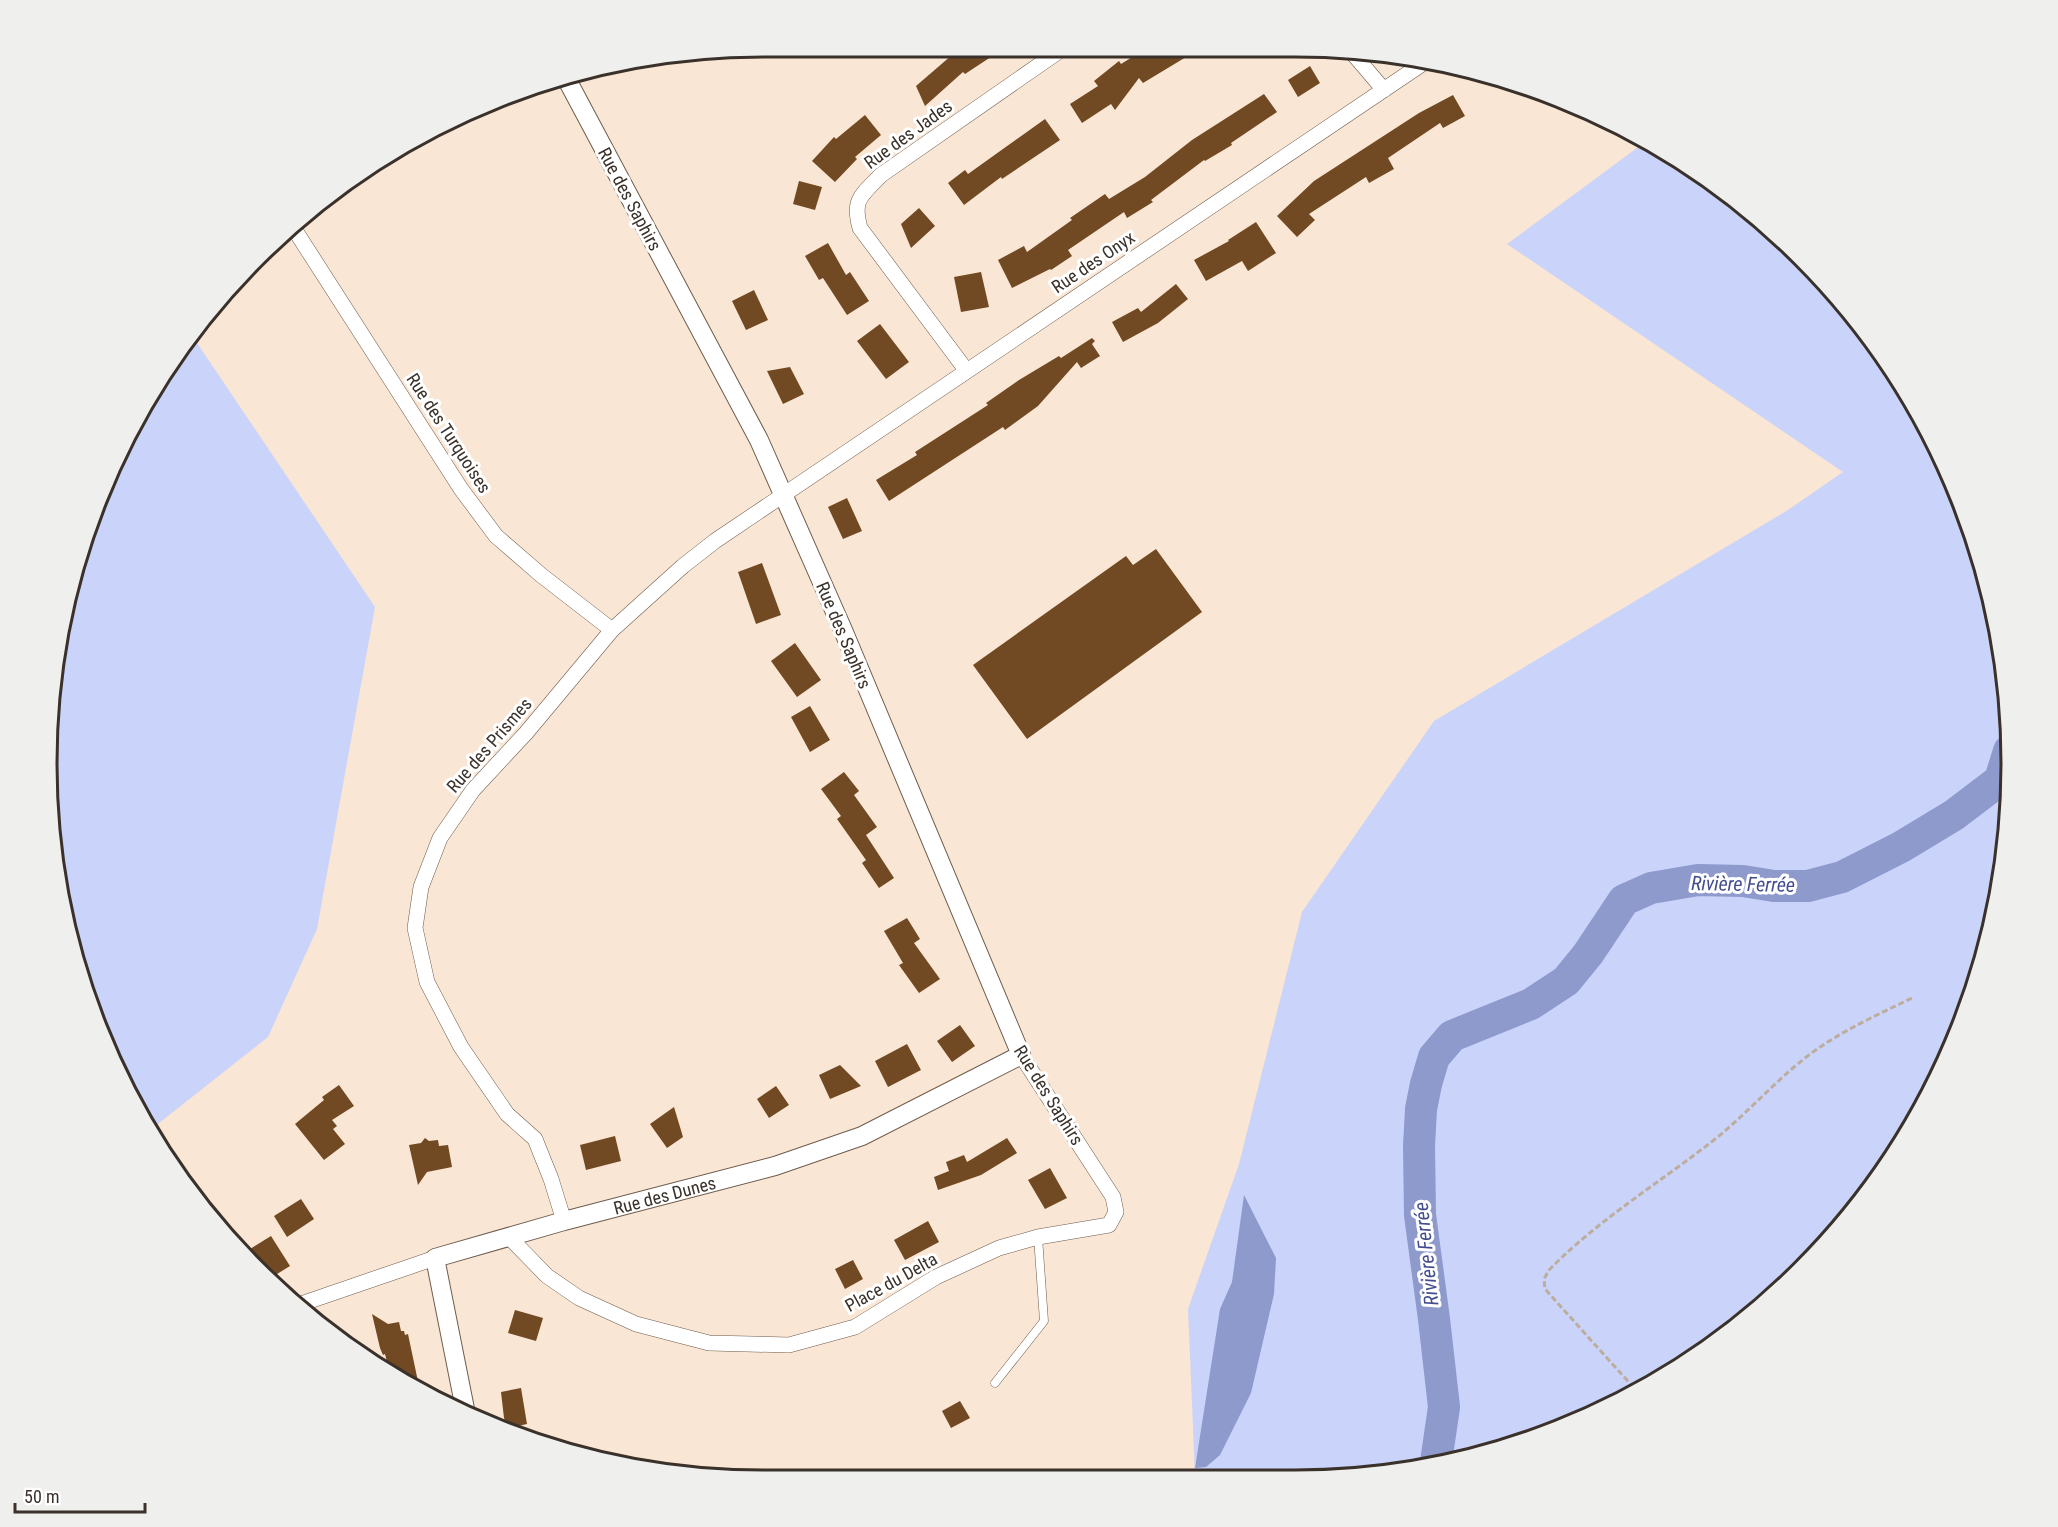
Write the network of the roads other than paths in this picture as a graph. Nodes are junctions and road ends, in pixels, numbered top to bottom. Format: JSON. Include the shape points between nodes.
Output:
{"nodes":[{"id":1,"x":1051,"y":57,"type":"edge"},
{"id":2,"x":1359,"y":61,"type":"edge"},
{"id":3,"x":1416,"y":68,"type":"edge"},
{"id":4,"x":569,"y":84,"type":"edge"},
{"id":5,"x":1384,"y":90,"type":"junction"},
{"id":6,"x":297,"y":233,"type":"edge"},
{"id":7,"x":966,"y":370,"type":"junction"},
{"id":8,"x":783,"y":494,"type":"junction"},
{"id":9,"x":612,"y":630,"type":"junction"},
{"id":10,"x":1021,"y":1055,"type":"junction"},
{"id":11,"x":1113,"y":1197,"type":"joint"},
{"id":12,"x":564,"y":1221,"type":"junction"},
{"id":13,"x":1038,"y":1237,"type":"junction"},
{"id":14,"x":510,"y":1238,"type":"junction"},
{"id":15,"x":435,"y":1258,"type":"junction"},
{"id":16,"x":307,"y":1302,"type":"edge"},
{"id":17,"x":995,"y":1383,"type":"dead end"},
{"id":18,"x":464,"y":1403,"type":"edge"}],
"edges":[{"from":1,"to":7,"type":"street","name":"Rue des Jades","via":[[880,175],[860,197],[855,210],[861,228]]},
{"from":2,"to":5,"type":"street"},
{"from":3,"to":5,"type":"street","name":"Rue des Onyx"},
{"from":4,"to":8,"type":"street","name":"Rue des Saphirs","via":[[759,440]]},
{"from":5,"to":7,"type":"street","name":"Rue des Onyx"},
{"from":6,"to":9,"type":"street","name":"Rue des Turquoises","via":[[461,489],[496,536]]},
{"from":7,"to":8,"type":"street","name":"Rue des Onyx"},
{"from":8,"to":9,"type":"street","name":"Rue des Prismes","via":[[691,560]]},
{"from":8,"to":10,"type":"street","name":"Rue des Saphirs"},
{"from":9,"to":12,"type":"street","name":"Rue des Prismes","via":[[473,790],[440,838],[421,887],[415,928],[432,991],[461,1047],[507,1114],[535,1139]]},
{"from":10,"to":11,"type":"street","name":"Rue des Saphirs"},
{"from":10,"to":12,"type":"street","name":"Rue des Dunes","via":[[862,1136],[775,1166]]},
{"from":11,"to":13,"type":"street","name":"Place du Delta","via":[[1116,1212],[1108,1225]]},
{"from":12,"to":14,"type":"street","name":"Rue des Dunes"},
{"from":13,"to":14,"type":"street","name":"Place du Delta","via":[[999,1248],[936,1277],[855,1327],[789,1345],[709,1344],[636,1324],[579,1298],[555,1282]]},
{"from":13,"to":17,"type":"lane","via":[[1044,1321]]},
{"from":14,"to":15,"type":"street","name":"Rue des Dunes"},
{"from":15,"to":16,"type":"street","name":"Rue des Dunes"},
{"from":15,"to":18,"type":"street"}]}
